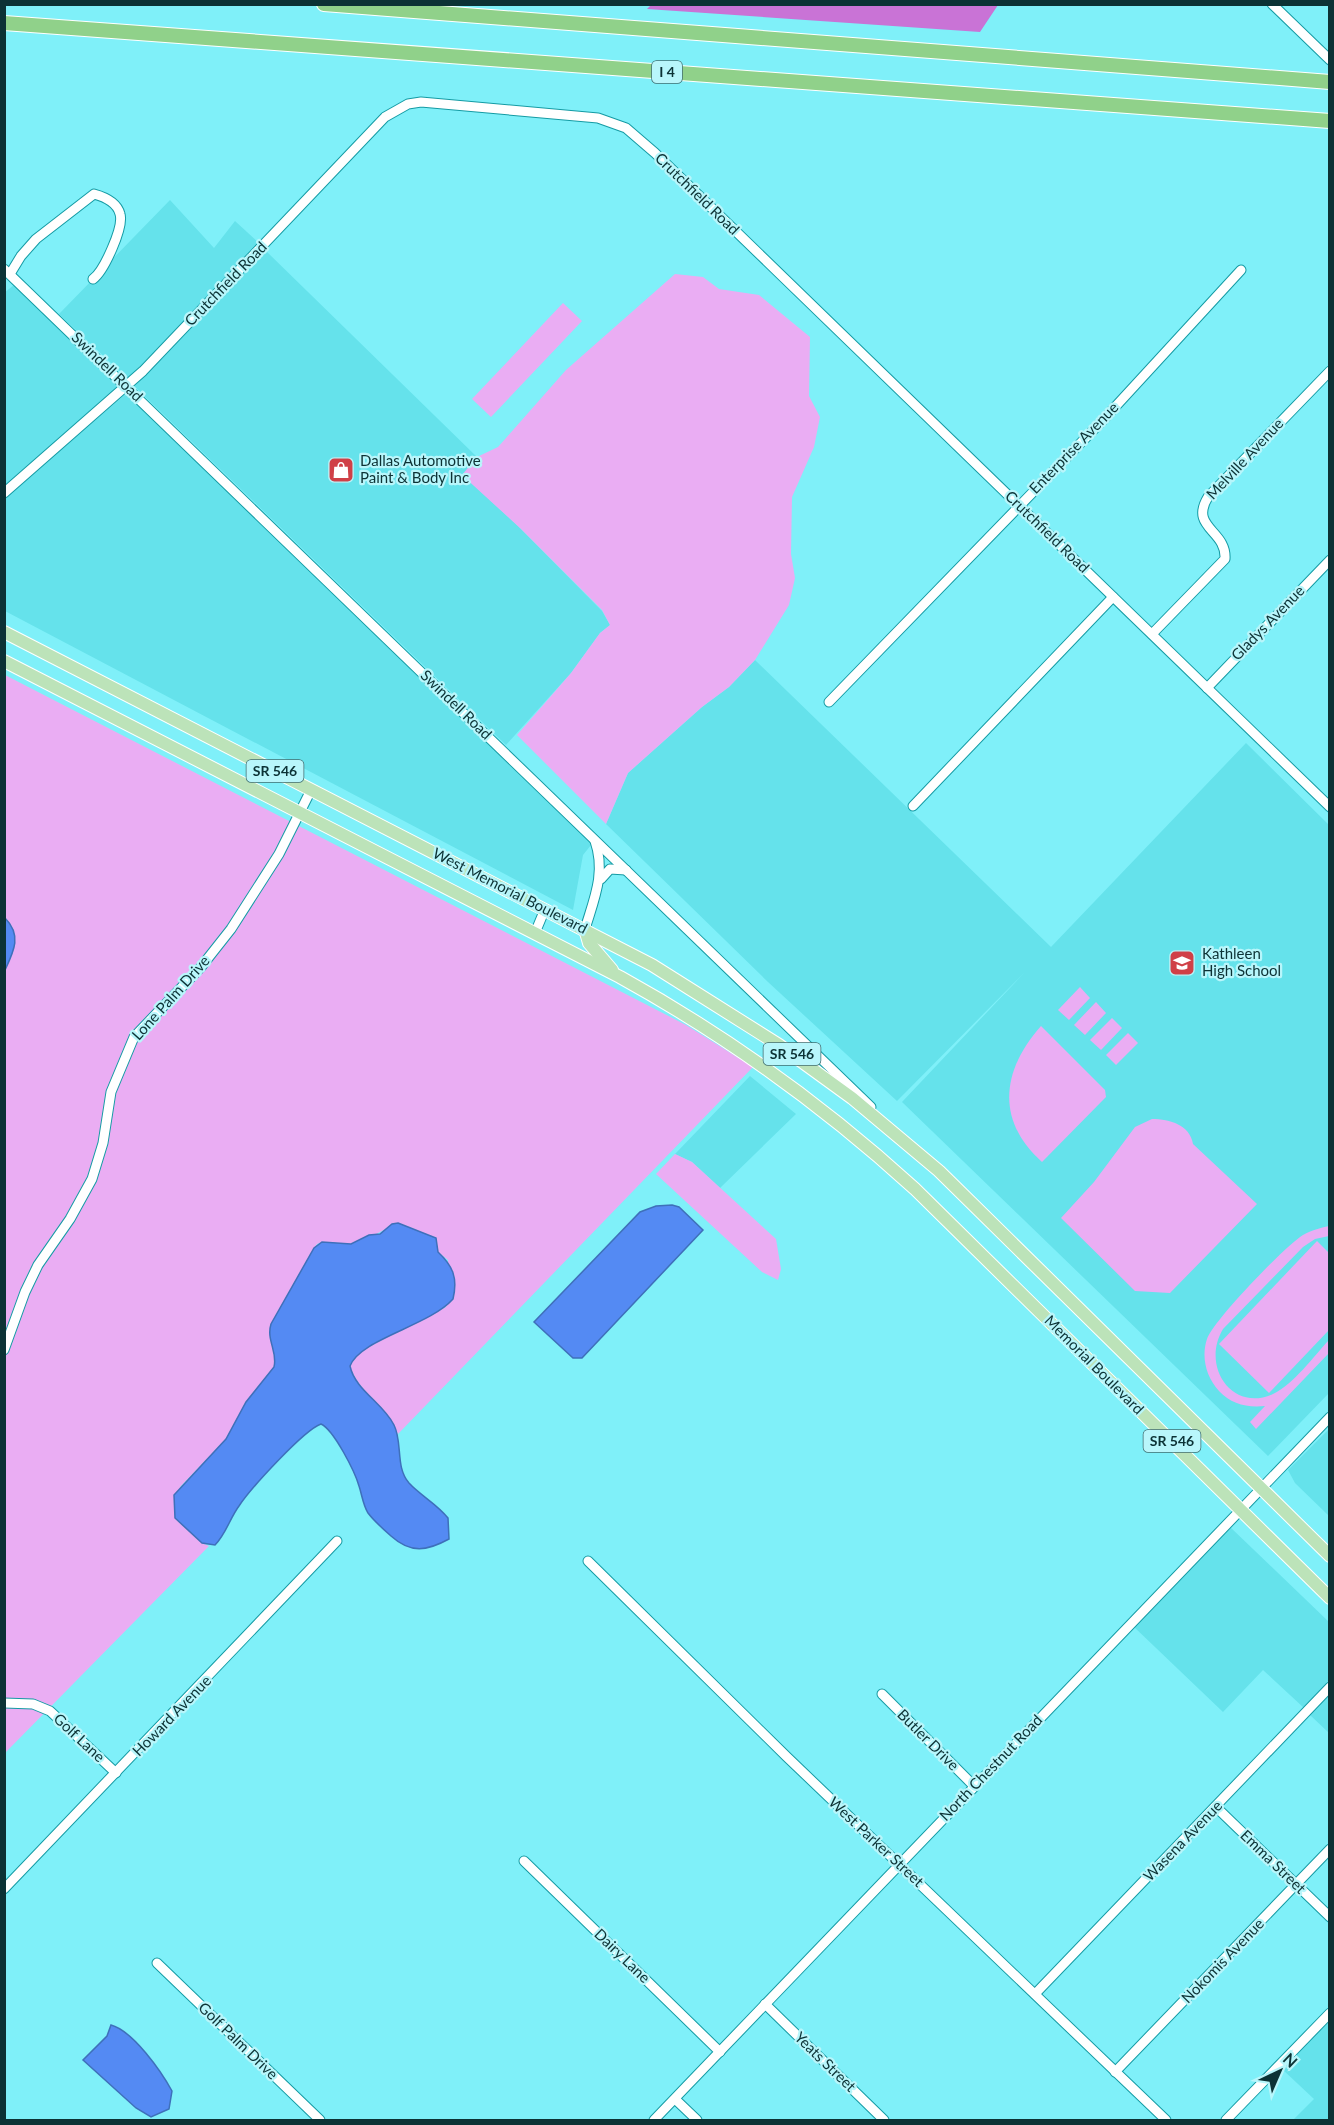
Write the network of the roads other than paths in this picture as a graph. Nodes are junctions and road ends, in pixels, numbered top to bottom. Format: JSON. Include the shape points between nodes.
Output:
{"nodes":[{"id":1,"x":324,"y":4,"type":"edge"},
{"id":2,"x":1272,"y":4,"type":"edge"},
{"id":3,"x":4,"y":23,"type":"edge"},
{"id":4,"x":1329,"y":60,"type":"edge"},
{"id":5,"x":1329,"y":82,"type":"edge"},
{"id":6,"x":1329,"y":121,"type":"edge"},
{"id":7,"x":1241,"y":270,"type":"dead end"},
{"id":8,"x":7,"y":272,"type":"edge"},
{"id":9,"x":93,"y":279,"type":"dead end"},
{"id":10,"x":1329,"y":371,"type":"edge"},
{"id":11,"x":127,"y":386,"type":"junction"},
{"id":12,"x":4,"y":493,"type":"edge"},
{"id":13,"x":1019,"y":504,"type":"junction"},
{"id":14,"x":1329,"y":560,"type":"edge"},
{"id":15,"x":1113,"y":597,"type":"junction"},
{"id":16,"x":4,"y":632,"type":"edge"},
{"id":17,"x":1152,"y":634,"type":"junction"},
{"id":18,"x":4,"y":661,"type":"edge"},
{"id":19,"x":1207,"y":688,"type":"junction"},
{"id":20,"x":830,"y":702,"type":"dead end"},
{"id":21,"x":311,"y":790,"type":"junction"},
{"id":22,"x":1329,"y":805,"type":"edge"},
{"id":23,"x":913,"y":806,"type":"dead end"},
{"id":24,"x":299,"y":812,"type":"junction"},
{"id":25,"x":594,"y":839,"type":"junction"},
{"id":26,"x":626,"y":870,"type":"junction"},
{"id":27,"x":600,"y":882,"type":"junction"},
{"id":28,"x":545,"y":909,"type":"junction"},
{"id":29,"x":585,"y":930,"type":"junction"},
{"id":30,"x":535,"y":933,"type":"junction"},
{"id":31,"x":620,"y":977,"type":"junction"},
{"id":32,"x":907,"y":1143,"type":"junction"},
{"id":33,"x":978,"y":1208,"type":"joint"},
{"id":34,"x":960,"y":1233,"type":"joint"},
{"id":35,"x":4,"y":1350,"type":"edge"},
{"id":36,"x":1329,"y":1417,"type":"edge"},
{"id":37,"x":1261,"y":1487,"type":"junction"},
{"id":38,"x":1240,"y":1508,"type":"junction"},
{"id":39,"x":337,"y":1542,"type":"dead end"},
{"id":40,"x":1329,"y":1556,"type":"edge"},
{"id":41,"x":588,"y":1561,"type":"dead end"},
{"id":42,"x":1329,"y":1598,"type":"edge"},
{"id":43,"x":1329,"y":1687,"type":"edge"},
{"id":44,"x":882,"y":1694,"type":"dead end"},
{"id":45,"x":4,"y":1703,"type":"edge"},
{"id":46,"x":116,"y":1773,"type":"junction"},
{"id":47,"x":974,"y":1786,"type":"junction"},
{"id":48,"x":1216,"y":1807,"type":"junction"},
{"id":49,"x":1329,"y":1849,"type":"edge"},
{"id":50,"x":524,"y":1861,"type":"dead end"},
{"id":51,"x":899,"y":1864,"type":"junction"},
{"id":52,"x":1296,"y":1885,"type":"junction"},
{"id":53,"x":4,"y":1889,"type":"edge"},
{"id":54,"x":1329,"y":1917,"type":"edge"},
{"id":55,"x":157,"y":1963,"type":"dead end"},
{"id":56,"x":1035,"y":1994,"type":"junction"},
{"id":57,"x":765,"y":2004,"type":"junction"},
{"id":58,"x":1329,"y":2013,"type":"edge"},
{"id":59,"x":720,"y":2052,"type":"junction"},
{"id":60,"x":1115,"y":2072,"type":"junction"},
{"id":61,"x":675,"y":2099,"type":"junction"},
{"id":62,"x":1159,"y":2118,"type":"edge"},
{"id":63,"x":320,"y":2121,"type":"edge"},
{"id":64,"x":654,"y":2121,"type":"edge"},
{"id":65,"x":697,"y":2121,"type":"edge"},
{"id":66,"x":884,"y":2121,"type":"edge"},
{"id":67,"x":1226,"y":2121,"type":"edge"}],
"edges":[{"from":1,"to":5,"type":"highway"},
{"from":2,"to":4,"type":"street"},
{"from":3,"to":6,"type":"highway","number":"I 4"},
{"from":7,"to":13,"type":"street","name":"Enterprise Avenue","via":[[1104,419]]},
{"from":8,"to":9,"type":"street","via":[[36,239],[94,194],[107,198],[117,207],[121,218],[108,260]]},
{"from":8,"to":11,"type":"street","name":"Swindell Road"},
{"from":10,"to":17,"type":"street","name":"Melville Avenue","via":[[1208,497],[1201,510],[1203,520],[1223,544],[1226,559]]},
{"from":11,"to":12,"type":"street","name":"Crutchfield Road"},
{"from":11,"to":13,"type":"street","name":"Crutchfield Road","via":[[396,109],[434,102],[598,117],[626,128],[655,153]]},
{"from":11,"to":25,"type":"street","name":"Swindell Road"},
{"from":13,"to":15,"type":"street","name":"Crutchfield Road"},
{"from":13,"to":20,"type":"street","name":"Enterprise Avenue"},
{"from":14,"to":19,"type":"street","name":"Gladys Avenue"},
{"from":15,"to":17,"type":"street","name":"Crutchfield Road"},
{"from":15,"to":23,"type":"street"},
{"from":16,"to":21,"type":"main road","name":"West Memorial Boulevard","number":"SR 546"},
{"from":17,"to":19,"type":"street","name":"Crutchfield Road"},
{"from":18,"to":24,"type":"main road","name":"West Memorial Boulevard","number":"SR 546"},
{"from":19,"to":22,"type":"street","name":"Crutchfield Road"},
{"from":21,"to":24,"type":"street","name":"Lone Palm Drive"},
{"from":21,"to":28,"type":"main road","name":"West Memorial Boulevard","number":"SR 546"},
{"from":24,"to":30,"type":"main road","name":"West Memorial Boulevard","number":"SR 546"},
{"from":24,"to":35,"type":"street","name":"Lone Palm Drive","via":[[279,854],[231,929],[201,967],[134,1037],[111,1092],[103,1143],[92,1179],[38,1265]]},
{"from":25,"to":26,"type":"street","name":"Swindell Road"},
{"from":25,"to":27,"type":"street","via":[[600,856]]},
{"from":26,"to":27,"type":"street","via":[[610,869]]},
{"from":26,"to":32,"type":"street","name":"Swindell Road"},
{"from":27,"to":29,"type":"street"},
{"from":28,"to":29,"type":"main road","name":"West Memorial Boulevard","number":"SR 546"},
{"from":28,"to":30,"type":"street"},
{"from":29,"to":31,"type":"main road","via":[[596,954]]},
{"from":29,"to":32,"type":"main road","name":"West Memorial Boulevard","number":"SR 546","via":[[670,975],[746,1022],[830,1081]]},
{"from":30,"to":31,"type":"main road","name":"West Memorial Boulevard","number":"SR 546"},
{"from":31,"to":34,"type":"main road","name":"West Memorial Boulevard","number":"SR 546","via":[[770,1070],[867,1146]]},
{"from":32,"to":33,"type":"main road","name":"West Memorial Boulevard","number":"SR 546"},
{"from":33,"to":37,"type":"main road","name":"Memorial Boulevard","number":"SR 546"},
{"from":34,"to":38,"type":"main road","name":"Memorial Boulevard","number":"SR 546"},
{"from":36,"to":37,"type":"street","name":"North Chestnut Road"},
{"from":37,"to":38,"type":"street","name":"North Chestnut Road"},
{"from":37,"to":40,"type":"main road","name":"Memorial Boulevard","number":"SR 546"},
{"from":38,"to":42,"type":"main road","name":"Memorial Boulevard","number":"SR 546"},
{"from":38,"to":47,"type":"street","name":"North Chestnut Road"},
{"from":39,"to":46,"type":"street","name":"Howard Avenue"},
{"from":41,"to":51,"type":"street","name":"West Parker Street"},
{"from":43,"to":48,"type":"street","name":"Wasena Avenue"},
{"from":44,"to":47,"type":"street","name":"Butler Drive"},
{"from":45,"to":46,"type":"street","name":"Golf Lane","via":[[33,1704],[50,1711]]},
{"from":46,"to":53,"type":"street","name":"Howard Avenue"},
{"from":47,"to":51,"type":"street","name":"North Chestnut Road"},
{"from":48,"to":52,"type":"street","name":"Emma Street"},
{"from":48,"to":56,"type":"street","name":"Wasena Avenue"},
{"from":49,"to":52,"type":"street","name":"Nokomis Avenue"},
{"from":50,"to":59,"type":"street","name":"Dairy Lane"},
{"from":51,"to":56,"type":"street","name":"West Parker Street"},
{"from":51,"to":57,"type":"street","name":"North Chestnut Road"},
{"from":52,"to":54,"type":"street","name":"Emma Street"},
{"from":52,"to":60,"type":"street","name":"Nokomis Avenue"},
{"from":55,"to":63,"type":"street","name":"Golf Palm Drive"},
{"from":56,"to":60,"type":"street","name":"West Parker Street"},
{"from":57,"to":59,"type":"street","name":"North Chestnut Road"},
{"from":57,"to":66,"type":"street","name":"Yeats Street"},
{"from":58,"to":67,"type":"street"},
{"from":59,"to":61,"type":"street","name":"North Chestnut Road"},
{"from":60,"to":62,"type":"street","name":"West Parker Street"},
{"from":61,"to":64,"type":"street","name":"North Chestnut Road"},
{"from":61,"to":65,"type":"street"}]}
